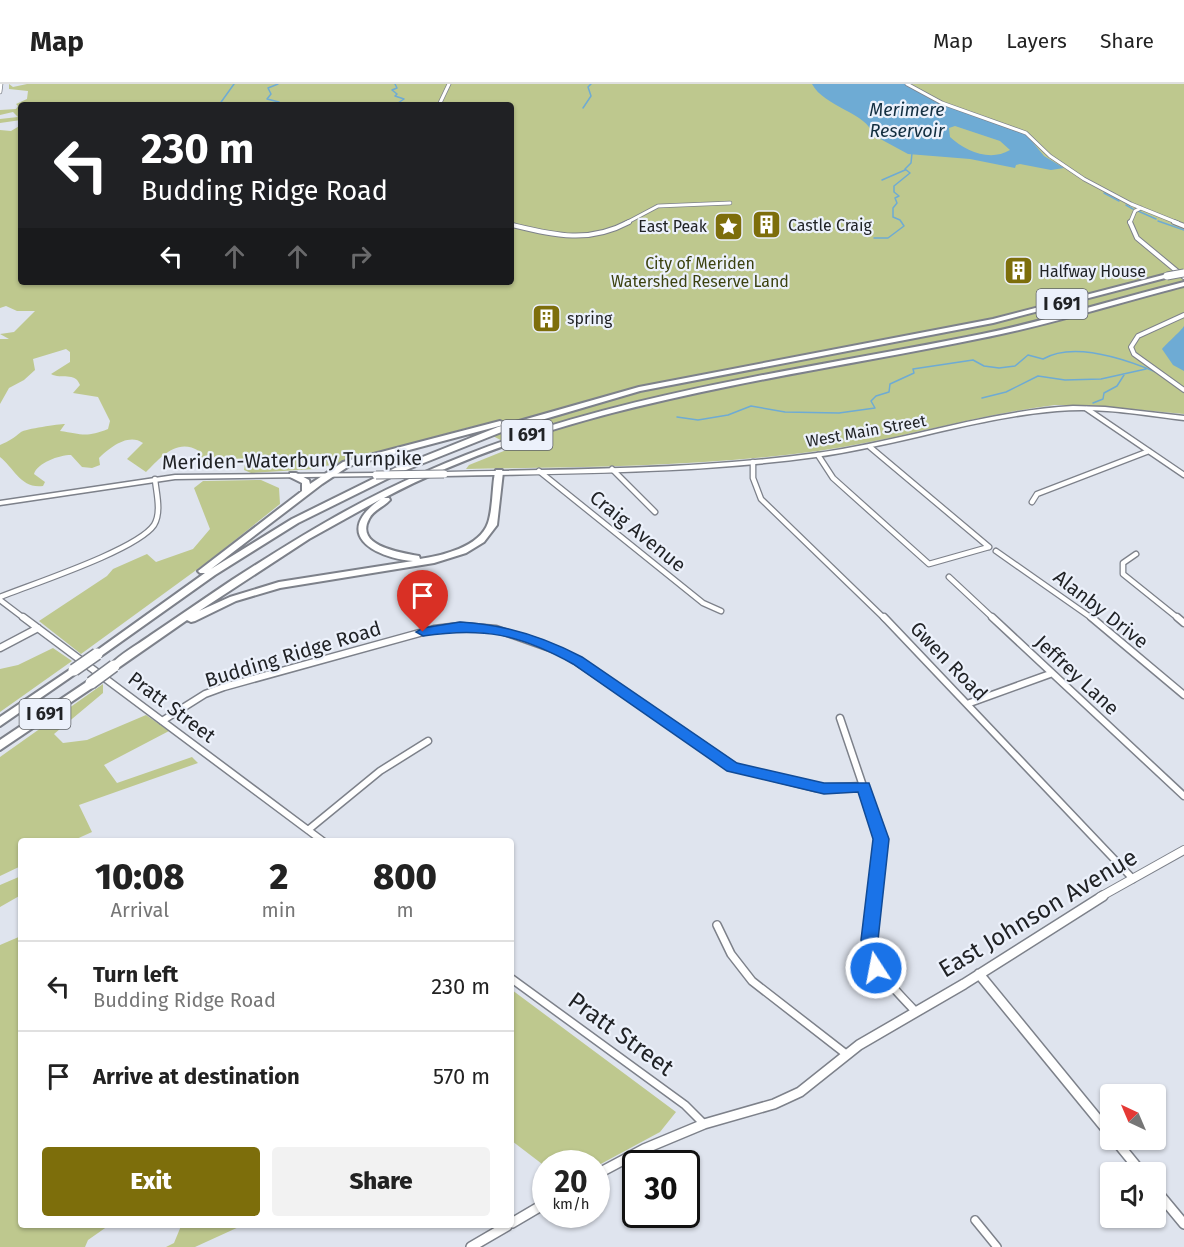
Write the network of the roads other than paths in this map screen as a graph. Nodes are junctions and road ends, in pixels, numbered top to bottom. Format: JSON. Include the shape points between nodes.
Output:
{"nodes":[{"id":1,"x":1,"y":84,"type":"edge"},
{"id":2,"x":449,"y":84,"type":"edge"},
{"id":3,"x":907,"y":84,"type":"edge"},
{"id":4,"x":0,"y":92,"type":"edge"},
{"id":5,"x":440,"y":102,"type":"edge"},
{"id":6,"x":730,"y":203,"type":"dead end"},
{"id":7,"x":1141,"y":208,"type":"junction"},
{"id":8,"x":514,"y":225,"type":"edge"},
{"id":9,"x":1184,"y":226,"type":"edge"},
{"id":10,"x":1183,"y":280,"type":"edge"},
{"id":11,"x":1184,"y":315,"type":"edge"},
{"id":12,"x":1184,"y":390,"type":"edge"},
{"id":13,"x":585,"y":403,"type":"junction"},
{"id":14,"x":1088,"y":409,"type":"junction"},
{"id":15,"x":1184,"y":418,"type":"edge"},
{"id":16,"x":870,"y":447,"type":"junction"},
{"id":17,"x":1149,"y":451,"type":"junction"},
{"id":18,"x":818,"y":455,"type":"junction"},
{"id":19,"x":467,"y":457,"type":"junction"},
{"id":20,"x":753,"y":462,"type":"junction"},
{"id":21,"x":612,"y":469,"type":"junction"},
{"id":22,"x":539,"y":471,"type":"junction"},
{"id":23,"x":550,"y":471,"type":"joint"},
{"id":24,"x":499,"y":472,"type":"junction"},
{"id":25,"x":293,"y":475,"type":"junction"},
{"id":26,"x":328,"y":475,"type":"junction"},
{"id":27,"x":1184,"y":475,"type":"edge"},
{"id":28,"x":154,"y":479,"type":"junction"},
{"id":29,"x":306,"y":491,"type":"junction"},
{"id":30,"x":494,"y":499,"type":"junction"},
{"id":31,"x":0,"y":502,"type":"edge"},
{"id":32,"x":1032,"y":502,"type":"dead end"},
{"id":33,"x":656,"y":512,"type":"dead end"},
{"id":34,"x":996,"y":551,"type":"dead end"},
{"id":35,"x":1136,"y":554,"type":"dead end"},
{"id":36,"x":949,"y":577,"type":"dead end"},
{"id":37,"x":0,"y":598,"type":"edge"},
{"id":38,"x":721,"y":611,"type":"dead end"},
{"id":39,"x":1184,"y":623,"type":"edge"},
{"id":40,"x":38,"y":628,"type":"junction"},
{"id":41,"x":122,"y":636,"type":"junction"},
{"id":42,"x":0,"y":648,"type":"edge"},
{"id":43,"x":131,"y":654,"type":"junction"},
{"id":44,"x":1050,"y":674,"type":"junction"},
{"id":45,"x":1184,"y":695,"type":"edge"},
{"id":46,"x":967,"y":704,"type":"junction"},
{"id":47,"x":840,"y":718,"type":"dead end"},
{"id":48,"x":162,"y":721,"type":"junction"},
{"id":49,"x":0,"y":722,"type":"edge"},
{"id":50,"x":428,"y":741,"type":"dead end"},
{"id":51,"x":0,"y":746,"type":"edge"},
{"id":52,"x":863,"y":786,"type":"junction"},
{"id":53,"x":1184,"y":796,"type":"edge"},
{"id":54,"x":308,"y":830,"type":"junction"},
{"id":55,"x":319,"y":838,"type":"edge"},
{"id":56,"x":1184,"y":850,"type":"edge"},
{"id":57,"x":1133,"y":879,"type":"junction"},
{"id":58,"x":717,"y":925,"type":"dead end"},
{"id":59,"x":979,"y":974,"type":"junction"},
{"id":60,"x":514,"y":980,"type":"edge"},
{"id":61,"x":916,"y":1012,"type":"junction"},
{"id":62,"x":846,"y":1054,"type":"junction"},
{"id":63,"x":1100,"y":1122,"type":"edge"},
{"id":64,"x":704,"y":1124,"type":"junction"},
{"id":65,"x":1123,"y":1150,"type":"edge"},
{"id":66,"x":1133,"y":1162,"type":"edge"},
{"id":67,"x":610,"y":1167,"type":"edge"},
{"id":68,"x":1166,"y":1202,"type":"edge"},
{"id":69,"x":532,"y":1211,"type":"edge"},
{"id":70,"x":975,"y":1220,"type":"dead end"},
{"id":71,"x":514,"y":1222,"type":"edge"},
{"id":72,"x":1184,"y":1224,"type":"edge"},
{"id":73,"x":504,"y":1228,"type":"edge"},
{"id":74,"x":471,"y":1247,"type":"edge"},
{"id":75,"x":998,"y":1247,"type":"edge"}],
"edges":[{"from":1,"to":4,"type":"street"},
{"from":2,"to":5,"type":"street"},
{"from":3,"to":7,"type":"street","via":[[938,101],[1030,135],[1078,176]]},
{"from":6,"to":8,"type":"street","via":[[657,206],[623,225],[583,237]]},
{"from":7,"to":9,"type":"street"},
{"from":7,"to":10,"type":"street","via":[[1130,219],[1133,232]]},
{"from":10,"to":13,"type":"highway","number":"I 691","bridge":true,"via":[[1167,276],[993,321],[688,379]]},
{"from":10,"to":19,"type":"highway","number":"I 691","via":[[993,333],[632,404],[537,431]]},
{"from":11,"to":12,"type":"street","via":[[1138,336],[1131,348]]},
{"from":13,"to":26,"type":"highway","via":[[354,461]]},
{"from":13,"to":41,"type":"highway","number":"I 691","via":[[470,440],[344,496],[232,560]]},
{"from":14,"to":15,"type":"main road","name":"West Main Street"},
{"from":14,"to":16,"type":"main road","name":"West Main Street","via":[[1052,409],[994,419]]},
{"from":14,"to":17,"type":"street"},
{"from":16,"to":18,"type":"main road","name":"West Main Street"},
{"from":16,"to":18,"type":"street","via":[[989,546],[929,564],[833,478]]},
{"from":17,"to":27,"type":"street"},
{"from":17,"to":32,"type":"street","via":[[1037,494]]},
{"from":18,"to":20,"type":"main road","name":"West Main Street"},
{"from":19,"to":30,"type":"highway","via":[[373,509],[362,524],[366,540],[399,557],[424,558],[451,552],[481,532]]},
{"from":19,"to":43,"type":"highway","number":"I 691","via":[[385,494],[301,539]]},
{"from":20,"to":21,"type":"main road","name":"West Main Street"},
{"from":20,"to":46,"type":"street","name":"Gwen Road","via":[[753,478],[761,499],[908,641]]},
{"from":21,"to":23,"type":"main road","name":"West Main Street"},
{"from":21,"to":33,"type":"street"},
{"from":22,"to":23,"type":"main road","name":"Meriden-Waterbury Turnpike"},
{"from":22,"to":24,"type":"main road","name":"Meriden-Waterbury Turnpike"},
{"from":22,"to":38,"type":"street","name":"Craig Avenue","via":[[703,603]]},
{"from":24,"to":26,"type":"main road","name":"Meriden-Waterbury Turnpike","bridge":true},
{"from":24,"to":30,"type":"highway"},
{"from":25,"to":26,"type":"main road","name":"Meriden-Waterbury Turnpike"},
{"from":25,"to":28,"type":"main road","name":"Meriden-Waterbury Turnpike"},
{"from":25,"to":29,"type":"highway","via":[[306,482]]},
{"from":26,"to":29,"type":"highway"},
{"from":28,"to":31,"type":"main road","name":"Meriden-Waterbury Turnpike"},
{"from":28,"to":37,"type":"street","via":[[157,516],[147,533]]},
{"from":29,"to":41,"type":"highway"},
{"from":30,"to":43,"type":"highway","via":[[497,504],[489,530],[479,542],[463,551],[434,560],[296,581],[257,591],[203,613]]},
{"from":34,"to":45,"type":"street","name":"Alanby Drive","via":[[1075,604]]},
{"from":35,"to":39,"type":"street","via":[[1123,563],[1123,574]]},
{"from":36,"to":44,"type":"street","name":"Jeffrey Lane"},
{"from":37,"to":40,"type":"street","name":"Pratt Street"},
{"from":40,"to":42,"type":"street"},
{"from":40,"to":48,"type":"street","name":"Pratt Street"},
{"from":41,"to":49,"type":"highway","number":"I 691","bridge":true},
{"from":43,"to":51,"type":"highway","number":"I 691","bridge":true},
{"from":44,"to":46,"type":"street"},
{"from":44,"to":53,"type":"street","name":"Jeffrey Lane"},
{"from":46,"to":57,"type":"street","name":"Gwen Road"},
{"from":47,"to":52,"type":"street"},
{"from":48,"to":52,"type":"street","name":"Budding Ridge Road","via":[[224,687],[434,629],[484,628],[571,656],[732,767],[824,789]]},
{"from":48,"to":54,"type":"street","name":"Pratt Street"},
{"from":50,"to":54,"type":"street","via":[[380,771]]},
{"from":52,"to":61,"type":"street","via":[[881,839],[870,940],[872,956],[876,968]]},
{"from":54,"to":55,"type":"street","name":"Pratt Street"},
{"from":56,"to":57,"type":"street","name":"East Johnson Avenue"},
{"from":57,"to":59,"type":"street","name":"East Johnson Avenue","via":[[1077,909]]},
{"from":58,"to":62,"type":"street","via":[[731,954],[752,981]]},
{"from":59,"to":61,"type":"street","name":"East Johnson Avenue"},
{"from":59,"to":63,"type":"street"},
{"from":60,"to":64,"type":"street","name":"Pratt Street","via":[[685,1105]]},
{"from":61,"to":62,"type":"street","name":"East Johnson Avenue"},
{"from":62,"to":64,"type":"street","name":"East Johnson Avenue","via":[[800,1092],[774,1104]]},
{"from":64,"to":67,"type":"street","name":"East Johnson Avenue"},
{"from":65,"to":66,"type":"street"},
{"from":68,"to":72,"type":"street"},
{"from":69,"to":71,"type":"street"},
{"from":70,"to":75,"type":"street"},
{"from":73,"to":74,"type":"street"}]}
